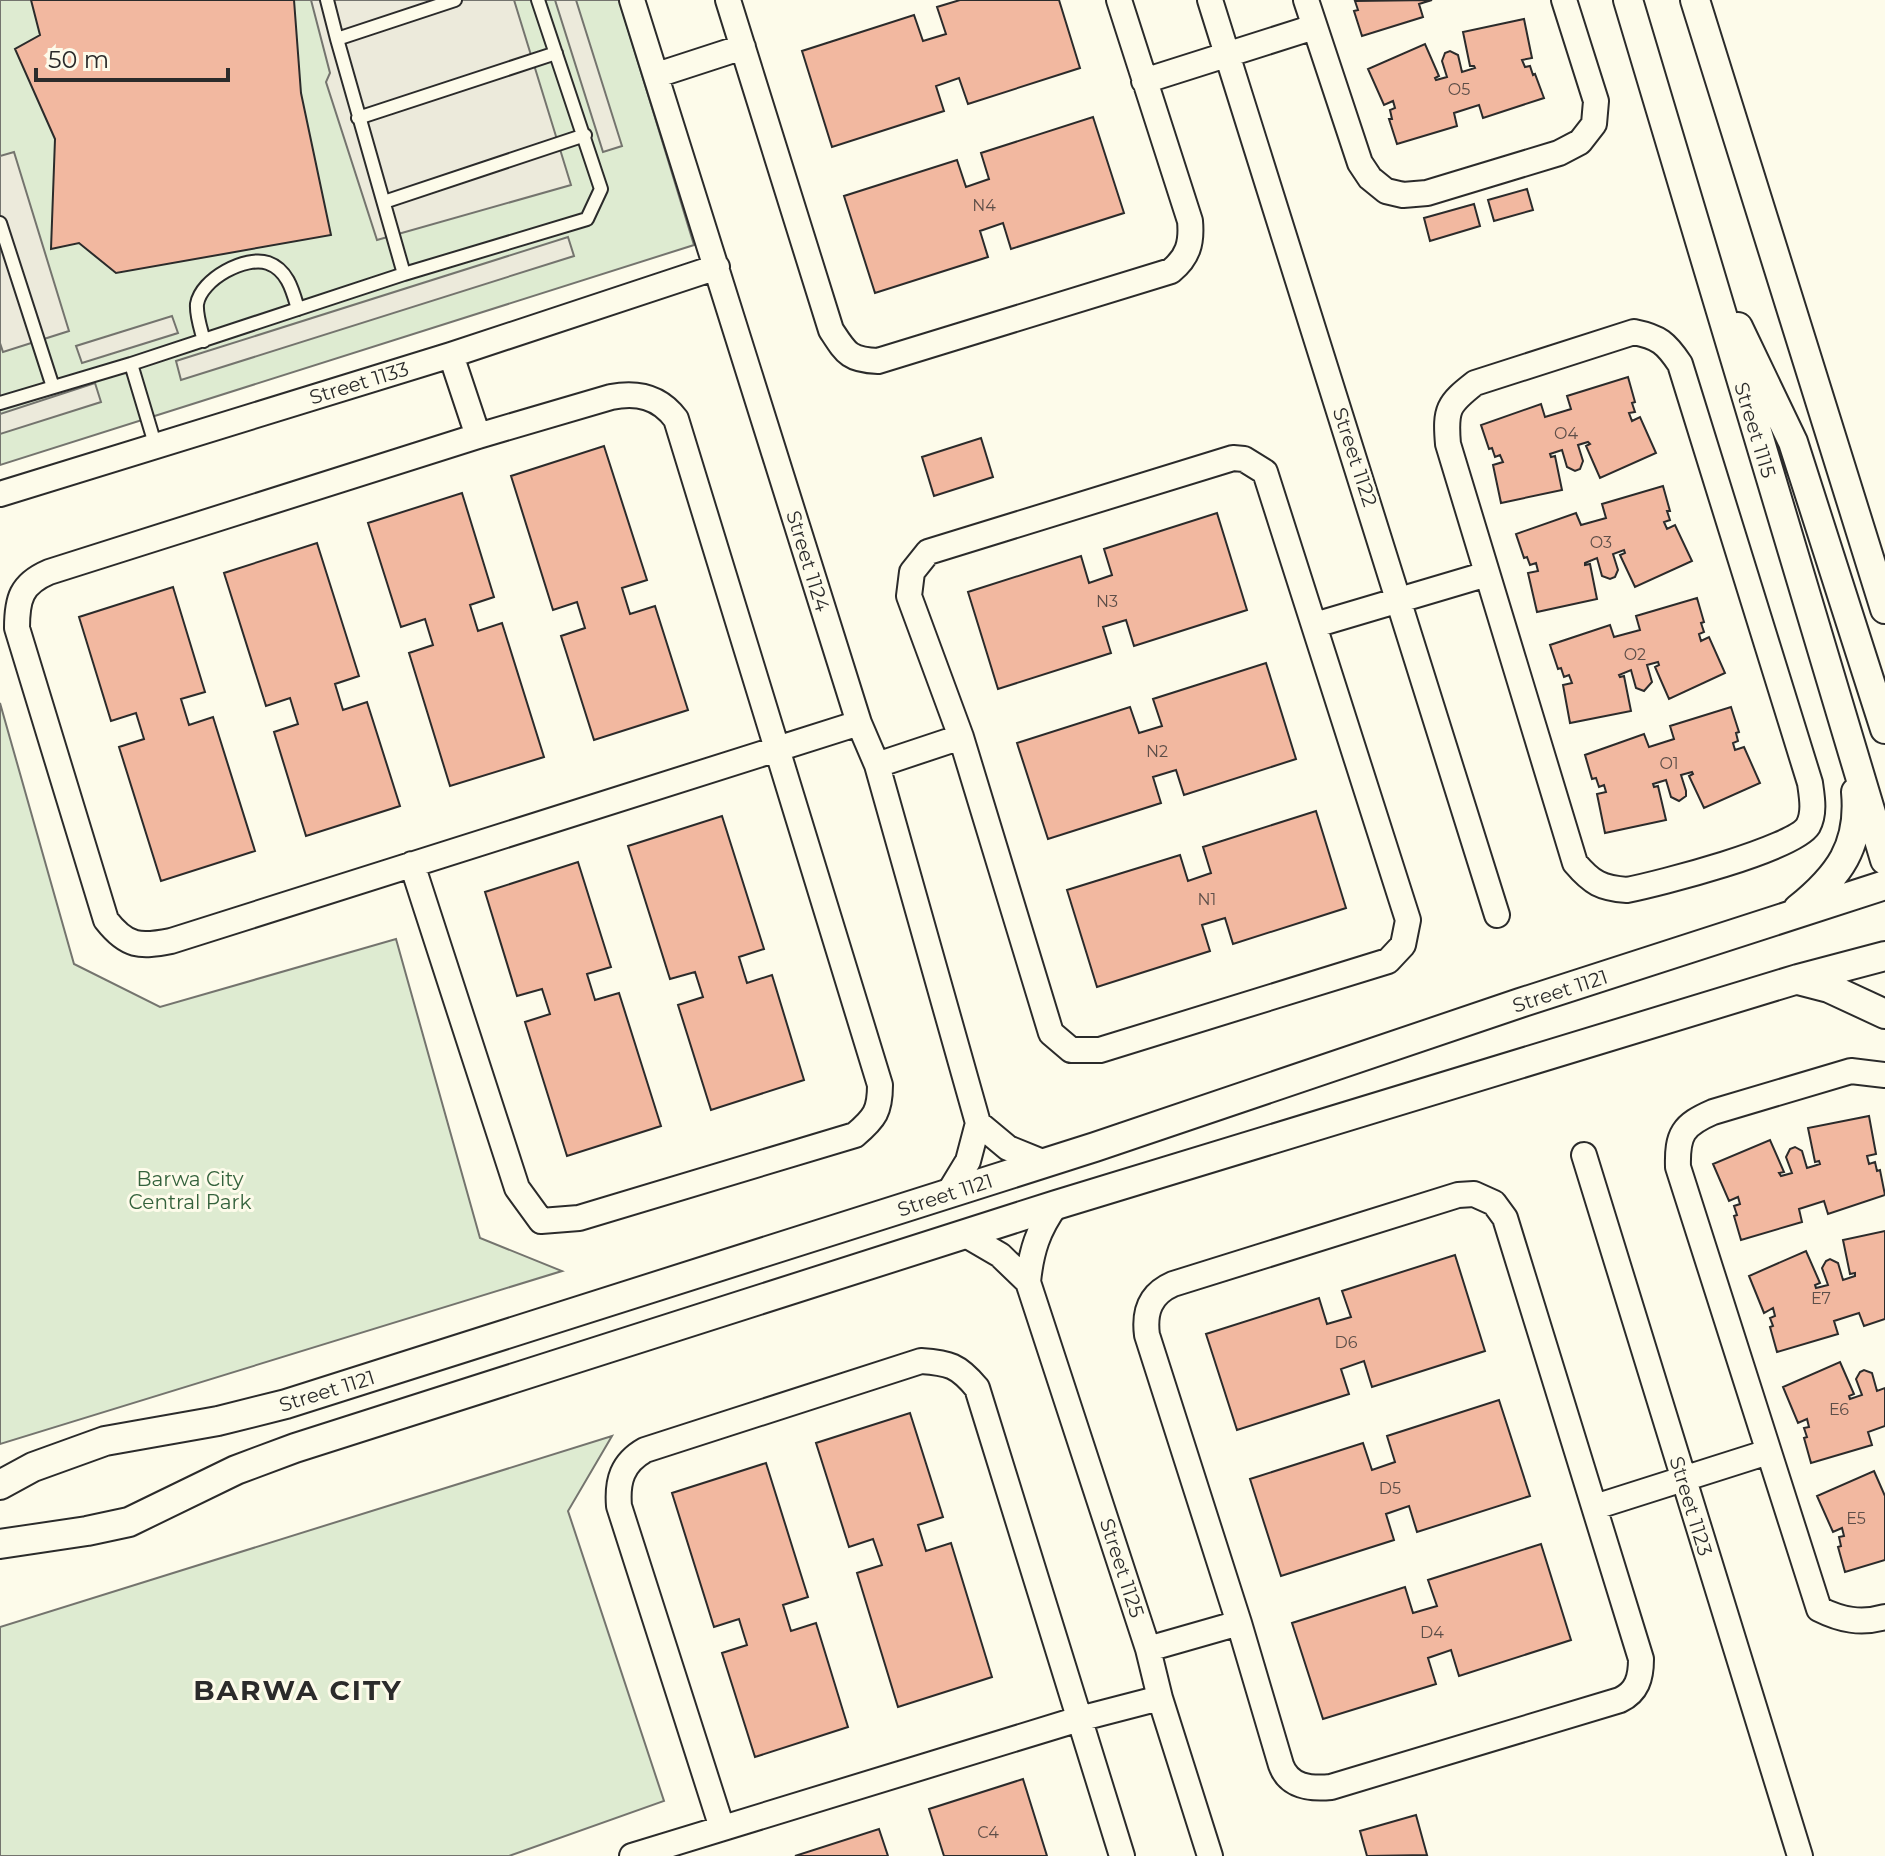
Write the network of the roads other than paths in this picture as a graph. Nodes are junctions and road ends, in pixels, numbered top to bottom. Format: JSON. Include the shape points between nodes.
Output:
{"nodes":[{"id":1,"x":327,"y":0,"type":"edge"},
{"id":2,"x":455,"y":0,"type":"edge"},
{"id":3,"x":538,"y":0,"type":"edge"},
{"id":4,"x":632,"y":0,"type":"edge"},
{"id":5,"x":728,"y":0,"type":"edge"},
{"id":6,"x":1119,"y":0,"type":"edge"},
{"id":7,"x":1210,"y":0,"type":"edge"},
{"id":8,"x":1306,"y":0,"type":"edge"},
{"id":9,"x":1564,"y":0,"type":"edge"},
{"id":10,"x":1628,"y":0,"type":"edge"},
{"id":11,"x":1695,"y":0,"type":"edge"},
{"id":12,"x":1314,"y":27,"type":"junction"},
{"id":13,"x":337,"y":39,"type":"junction"},
{"id":14,"x":743,"y":47,"type":"junction"},
{"id":15,"x":556,"y":53,"type":"junction"},
{"id":16,"x":1226,"y":55,"type":"junction"},
{"id":17,"x":657,"y":75,"type":"junction"},
{"id":18,"x":1144,"y":81,"type":"junction"},
{"id":19,"x":358,"y":118,"type":"junction"},
{"id":20,"x":585,"y":135,"type":"junction"},
{"id":21,"x":384,"y":202,"type":"junction"},
{"id":22,"x":0,"y":223,"type":"edge"},
{"id":23,"x":1700,"y":247,"type":"junction"},
{"id":24,"x":717,"y":267,"type":"junction"},
{"id":25,"x":404,"y":274,"type":"junction"},
{"id":26,"x":298,"y":309,"type":"junction"},
{"id":27,"x":204,"y":341,"type":"junction"},
{"id":28,"x":451,"y":355,"type":"junction"},
{"id":29,"x":131,"y":364,"type":"junction"},
{"id":30,"x":53,"y":387,"type":"junction"},
{"id":31,"x":0,"y":403,"type":"edge"},
{"id":32,"x":478,"y":436,"type":"junction"},
{"id":33,"x":155,"y":444,"type":"junction"},
{"id":34,"x":0,"y":494,"type":"edge"},
{"id":35,"x":1487,"y":574,"type":"junction"},
{"id":36,"x":1400,"y":600,"type":"junction"},
{"id":37,"x":1885,"y":609,"type":"edge"},
{"id":38,"x":1315,"y":625,"type":"junction"},
{"id":39,"x":859,"y":723,"type":"junction"},
{"id":40,"x":1885,"y":729,"type":"edge"},
{"id":41,"x":961,"y":737,"type":"junction"},
{"id":42,"x":778,"y":751,"type":"junction"},
{"id":43,"x":1851,"y":751,"type":"junction"},
{"id":44,"x":877,"y":765,"type":"junction"},
{"id":45,"x":1885,"y":860,"type":"edge"},
{"id":46,"x":412,"y":864,"type":"junction"},
{"id":47,"x":1885,"y":885,"type":"edge"},
{"id":48,"x":1497,"y":915,"type":"dead end"},
{"id":49,"x":1788,"y":916,"type":"junction"},
{"id":50,"x":1885,"y":956,"type":"edge"},
{"id":51,"x":1798,"y":979,"type":"junction"},
{"id":52,"x":1885,"y":1014,"type":"edge"},
{"id":53,"x":1885,"y":1075,"type":"edge"},
{"id":54,"x":978,"y":1123,"type":"junction"},
{"id":55,"x":1584,"y":1155,"type":"dead end"},
{"id":56,"x":1045,"y":1163,"type":"junction"},
{"id":57,"x":948,"y":1194,"type":"junction"},
{"id":58,"x":1056,"y":1205,"type":"junction"},
{"id":59,"x":964,"y":1234,"type":"junction"},
{"id":60,"x":1028,"y":1282,"type":"junction"},
{"id":61,"x":1768,"y":1452,"type":"junction"},
{"id":62,"x":1683,"y":1479,"type":"junction"},
{"id":63,"x":0,"y":1485,"type":"edge"},
{"id":64,"x":1595,"y":1507,"type":"junction"},
{"id":65,"x":0,"y":1544,"type":"edge"},
{"id":66,"x":1885,"y":1617,"type":"edge"},
{"id":67,"x":1239,"y":1623,"type":"junction"},
{"id":68,"x":1148,"y":1649,"type":"junction"},
{"id":69,"x":1160,"y":1698,"type":"junction"},
{"id":70,"x":1079,"y":1719,"type":"junction"},
{"id":71,"x":722,"y":1828,"type":"junction"},
{"id":72,"x":632,"y":1856,"type":"edge"},
{"id":73,"x":1122,"y":1856,"type":"edge"},
{"id":74,"x":1210,"y":1856,"type":"edge"},
{"id":75,"x":1800,"y":1856,"type":"edge"}],
"edges":[{"from":1,"to":13,"type":"lane"},
{"from":2,"to":13,"type":"lane"},
{"from":3,"to":15,"type":"lane"},
{"from":4,"to":17,"type":"street","name":"Street 1124"},
{"from":5,"to":14,"type":"street"},
{"from":6,"to":18,"type":"street"},
{"from":7,"to":16,"type":"street","name":"Street 1122"},
{"from":8,"to":12,"type":"street"},
{"from":9,"to":12,"type":"street","via":[[1596,101],[1594,124],[1580,142],[1559,153],[1427,193],[1386,191],[1370,178],[1360,163]]},
{"from":10,"to":23,"type":"street","name":"Street 1115"},
{"from":11,"to":37,"type":"street"},
{"from":12,"to":16,"type":"street"},
{"from":13,"to":19,"type":"lane"},
{"from":14,"to":17,"type":"street"},
{"from":14,"to":18,"type":"street","via":[[831,330],[859,360],[878,361],[1171,271],[1181,263],[1192,237],[1190,221]]},
{"from":15,"to":19,"type":"lane"},
{"from":15,"to":20,"type":"lane"},
{"from":16,"to":18,"type":"street"},
{"from":16,"to":36,"type":"street","name":"Street 1122"},
{"from":17,"to":24,"type":"street","name":"Street 1124"},
{"from":19,"to":21,"type":"lane"},
{"from":20,"to":21,"type":"lane"},
{"from":20,"to":25,"type":"lane","via":[[601,189],[587,219]]},
{"from":21,"to":25,"type":"lane"},
{"from":22,"to":30,"type":"lane"},
{"from":23,"to":40,"type":"street","via":[[1793,442]]},
{"from":23,"to":43,"type":"street","name":"Street 1115"},
{"from":24,"to":28,"type":"street","name":"Street 1133"},
{"from":24,"to":39,"type":"street","name":"Street 1124"},
{"from":25,"to":26,"type":"lane"},
{"from":26,"to":27,"type":"lane"},
{"from":26,"to":27,"type":"lane","via":[[286,276],[278,269],[258,261],[244,265],[211,281],[201,293],[197,302]]},
{"from":27,"to":29,"type":"lane"},
{"from":28,"to":32,"type":"street"},
{"from":28,"to":33,"type":"street","name":"Street 1133"},
{"from":29,"to":30,"type":"lane"},
{"from":29,"to":33,"type":"lane"},
{"from":30,"to":31,"type":"lane"},
{"from":32,"to":42,"type":"street","via":[[630,394],[667,406],[676,419]]},
{"from":32,"to":46,"type":"street","via":[[49,572],[32,579],[17,611],[17,628],[106,920],[131,943],[171,941]]},
{"from":33,"to":34,"type":"street","name":"Street 1133"},
{"from":35,"to":35,"type":"street","via":[[1448,444],[1446,423],[1453,399],[1475,383],[1619,335],[1654,336],[1680,364],[1810,783],[1813,806],[1807,827],[1768,850],[1644,887],[1609,889],[1589,880],[1575,863]]},
{"from":35,"to":36,"type":"street"},
{"from":36,"to":38,"type":"street"},
{"from":36,"to":48,"type":"street","name":"Street 1122"},
{"from":38,"to":41,"type":"street","via":[[1265,472],[1244,459],[1223,460],[928,552],[912,572],[909,596]]},
{"from":38,"to":41,"type":"street","via":[[1408,920],[1403,945],[1388,961],[1100,1050],[1071,1050],[1051,1033]]},
{"from":39,"to":42,"type":"street"},
{"from":39,"to":44,"type":"street","name":"Street 1124"},
{"from":41,"to":44,"type":"street"},
{"from":42,"to":46,"type":"street"},
{"from":42,"to":46,"type":"street","via":[[880,1085],[880,1105],[855,1135],[579,1218],[541,1221],[517,1188]]},
{"from":43,"to":45,"type":"street","name":"Street 1115"},
{"from":43,"to":49,"type":"street","via":[[1856,827],[1846,859]]},
{"from":44,"to":54,"type":"street","name":"Street 1124"},
{"from":47,"to":49,"type":"street","name":"Street 1121"},
{"from":49,"to":56,"type":"street","name":"Street 1121"},
{"from":50,"to":51,"type":"street"},
{"from":51,"to":52,"type":"street"},
{"from":51,"to":58,"type":"street"},
{"from":53,"to":61,"type":"street","via":[[1851,1071],[1713,1112],[1683,1130],[1677,1148],[1678,1167]]},
{"from":54,"to":56,"type":"street","via":[[1008,1148]]},
{"from":54,"to":57,"type":"street","via":[[968,1161]]},
{"from":55,"to":62,"type":"street","name":"Street 1123"},
{"from":56,"to":57,"type":"street","name":"Street 1121"},
{"from":57,"to":63,"type":"street","name":"Street 1121","via":[[286,1404],[105,1441]]},
{"from":58,"to":59,"type":"street"},
{"from":58,"to":60,"type":"street","name":"Street 1125","via":[[1035,1241]]},
{"from":59,"to":60,"type":"street","name":"Street 1125","via":[[1000,1255]]},
{"from":59,"to":65,"type":"street","via":[[295,1448],[129,1522]]},
{"from":60,"to":68,"type":"street","name":"Street 1125"},
{"from":61,"to":62,"type":"street"},
{"from":61,"to":66,"type":"street","via":[[1819,1609],[1838,1619],[1869,1622]]},
{"from":62,"to":64,"type":"street"},
{"from":62,"to":75,"type":"street","name":"Street 1123"},
{"from":64,"to":67,"type":"street","via":[[1641,1659],[1637,1685],[1620,1700],[1331,1787],[1309,1788],[1284,1774]]},
{"from":64,"to":67,"type":"street","via":[[1505,1218],[1486,1197],[1458,1195],[1173,1284],[1148,1308],[1147,1335]]},
{"from":67,"to":68,"type":"street"},
{"from":68,"to":69,"type":"street","name":"Street 1125"},
{"from":69,"to":70,"type":"street"},
{"from":69,"to":74,"type":"street","name":"Street 1125"},
{"from":70,"to":71,"type":"street"},
{"from":70,"to":71,"type":"street","via":[[977,1388],[946,1362],[921,1361],[645,1450],[624,1469],[617,1487],[619,1506]]},
{"from":70,"to":73,"type":"street"},
{"from":71,"to":72,"type":"street"}]}
